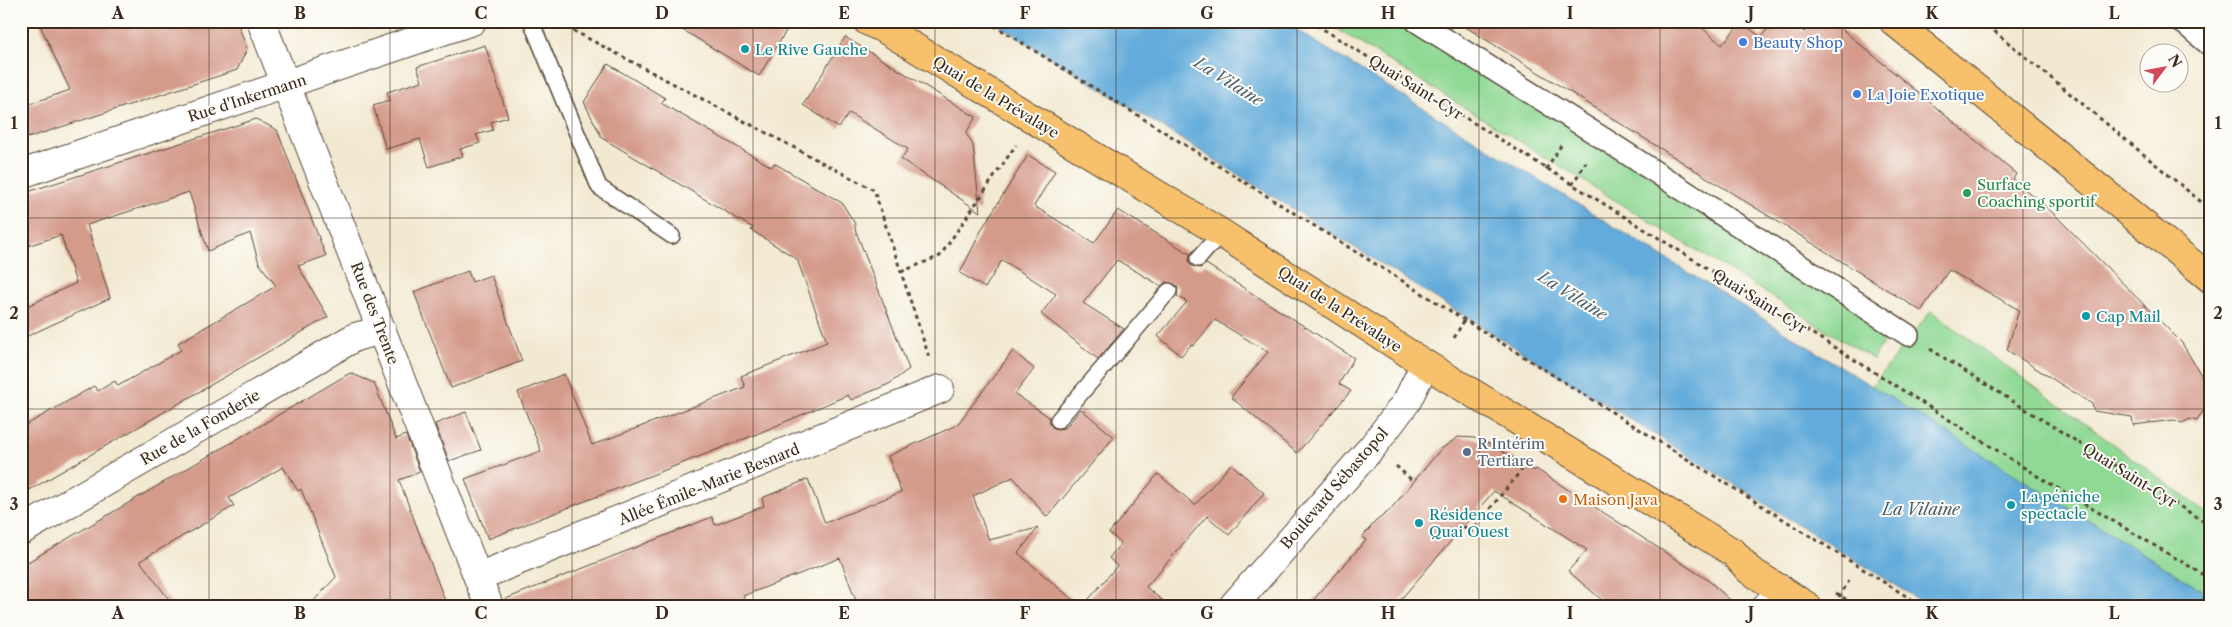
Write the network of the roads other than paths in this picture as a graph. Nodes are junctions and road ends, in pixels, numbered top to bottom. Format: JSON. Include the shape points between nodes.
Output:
{"nodes":[{"id":1,"x":261,"y":21,"type":"edge"},
{"id":2,"x":472,"y":21,"type":"edge"},
{"id":3,"x":531,"y":21,"type":"edge"},
{"id":4,"x":867,"y":21,"type":"edge"},
{"id":5,"x":1416,"y":21,"type":"edge"},
{"id":6,"x":1893,"y":21,"type":"edge"},
{"id":7,"x":2181,"y":21,"type":"edge"},
{"id":8,"x":2211,"y":46,"type":"edge"},
{"id":9,"x":288,"y":86,"type":"junction"},
{"id":10,"x":21,"y":174,"type":"edge"},
{"id":11,"x":1221,"y":233,"type":"junction"},
{"id":12,"x":672,"y":236,"type":"dead end"},
{"id":13,"x":1198,"y":259,"type":"dead end"},
{"id":14,"x":2211,"y":279,"type":"edge"},
{"id":15,"x":1169,"y":291,"type":"dead end"},
{"id":16,"x":382,"y":330,"type":"junction"},
{"id":17,"x":1908,"y":335,"type":"road end"},
{"id":18,"x":1425,"y":364,"type":"junction"},
{"id":19,"x":940,"y":389,"type":"road end"},
{"id":20,"x":1058,"y":420,"type":"dead end"},
{"id":21,"x":21,"y":530,"type":"edge"},
{"id":22,"x":478,"y":577,"type":"junction"},
{"id":23,"x":1774,"y":598,"type":"edge"},
{"id":24,"x":489,"y":606,"type":"edge"},
{"id":25,"x":1233,"y":606,"type":"edge"},
{"id":26,"x":1807,"y":606,"type":"edge"}],
"edges":[{"from":1,"to":9,"type":"street","name":"Rue des Trente"},
{"from":2,"to":9,"type":"street","name":"Rue d'Inkermann"},
{"from":3,"to":12,"type":"lane","via":[[598,187]]},
{"from":4,"to":11,"type":"main road","name":"Quai de la Prévalaye"},
{"from":5,"to":17,"type":"street"},
{"from":6,"to":14,"type":"main road"},
{"from":7,"to":8,"type":"street"},
{"from":9,"to":10,"type":"street","name":"Rue d'Inkermann"},
{"from":9,"to":16,"type":"street","name":"Rue des Trente"},
{"from":11,"to":13,"type":"lane"},
{"from":11,"to":18,"type":"main road","name":"Quai de la Prévalaye"},
{"from":15,"to":20,"type":"lane"},
{"from":16,"to":21,"type":"street","name":"Rue de la Fonderie","via":[[355,337]]},
{"from":16,"to":22,"type":"street","name":"Rue des Trente"},
{"from":18,"to":23,"type":"main road","name":"Quai de la Prévalaye","via":[[1734,553]]},
{"from":18,"to":25,"type":"street","name":"Boulevard Sébastopol","via":[[1407,401],[1373,446]]},
{"from":19,"to":22,"type":"street","name":"Allée Émile-Marie Besnard"},
{"from":22,"to":24,"type":"street","name":"Rue des Trente"},
{"from":23,"to":26,"type":"main road","name":"Quai de la Prévalaye"}]}
